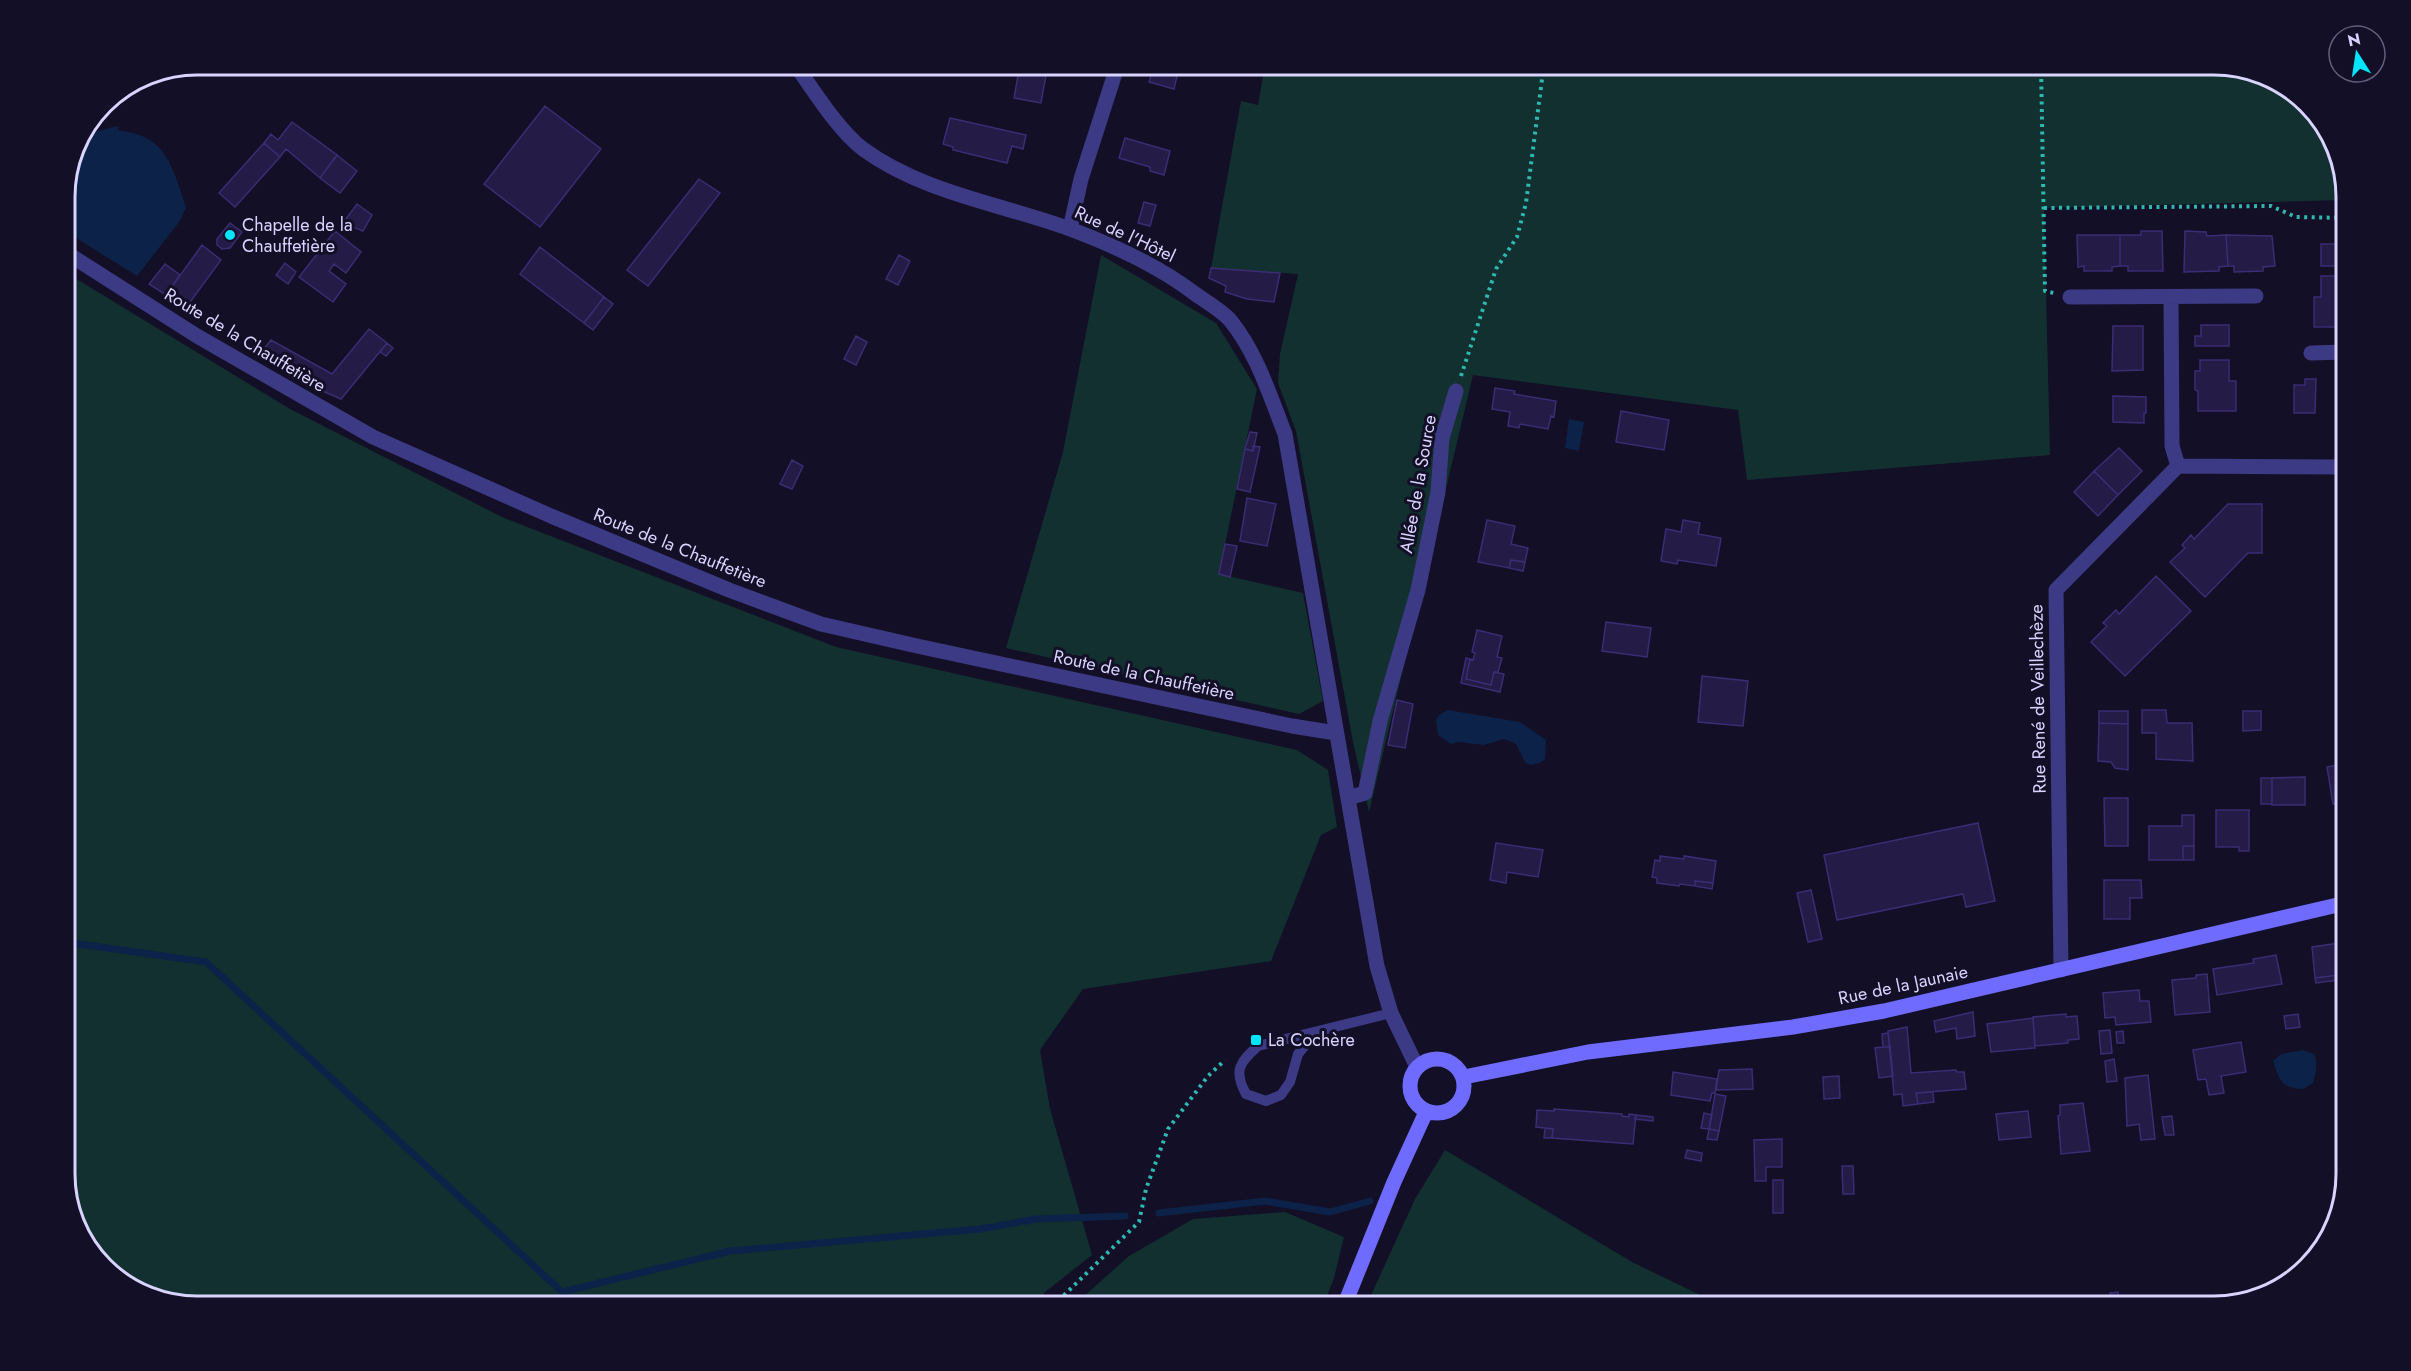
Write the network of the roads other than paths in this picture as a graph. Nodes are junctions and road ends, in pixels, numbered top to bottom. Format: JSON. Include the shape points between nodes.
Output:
{"nodes":[{"id":1,"x":803,"y":75,"type":"edge"},
{"id":2,"x":1114,"y":75,"type":"edge"},
{"id":3,"x":1070,"y":229,"type":"junction"},
{"id":4,"x":75,"y":258,"type":"edge"},
{"id":5,"x":2256,"y":296,"type":"dead end"},
{"id":6,"x":2070,"y":297,"type":"road end"},
{"id":7,"x":2171,"y":297,"type":"junction"},
{"id":8,"x":2336,"y":352,"type":"edge"},
{"id":9,"x":2311,"y":353,"type":"dead end"},
{"id":10,"x":1456,"y":391,"type":"road end"},
{"id":11,"x":2178,"y":466,"type":"junction"},
{"id":12,"x":2336,"y":467,"type":"edge"},
{"id":13,"x":1336,"y":733,"type":"junction"},
{"id":14,"x":1348,"y":798,"type":"junction"},
{"id":15,"x":2336,"y":905,"type":"edge"},
{"id":16,"x":2061,"y":970,"type":"junction"},
{"id":17,"x":1391,"y":1013,"type":"junction"},
{"id":18,"x":1316,"y":1032,"type":"junction"},
{"id":19,"x":1417,"y":1067,"type":"junction"},
{"id":20,"x":1464,"y":1077,"type":"junction"},
{"id":21,"x":1426,"y":1112,"type":"junction"},
{"id":22,"x":1348,"y":1296,"type":"edge"}],
"edges":[{"from":1,"to":3,"type":"street","name":"Rue de l'Hôtel","via":[[862,148],[910,176]]},
{"from":2,"to":3,"type":"street","via":[[1081,179]]},
{"from":3,"to":13,"type":"street","name":"Rue de l'Hôtel","via":[[1143,260],[1179,281],[1230,319],[1255,359],[1285,434]]},
{"from":4,"to":13,"type":"street","name":"Route de la Chauffetière","via":[[197,336],[373,437],[729,590],[821,624]]},
{"from":5,"to":7,"type":"street"},
{"from":6,"to":7,"type":"street"},
{"from":7,"to":11,"type":"street","via":[[2172,446]]},
{"from":8,"to":9,"type":"street"},
{"from":10,"to":14,"type":"street","name":"Allée de la Source","via":[[1442,438],[1438,492],[1418,590],[1380,721],[1365,793]]},
{"from":11,"to":12,"type":"street"},
{"from":11,"to":16,"type":"street","name":"Rue René de Veillechèze","via":[[2056,591]]},
{"from":13,"to":14,"type":"street","name":"Rue de l'Hôtel"},
{"from":14,"to":17,"type":"street","name":"Rue de l'Hôtel","via":[[1377,966]]},
{"from":15,"to":16,"type":"main road","name":"Rue de la Jaunaie"},
{"from":16,"to":20,"type":"main road","name":"Rue de la Jaunaie","via":[[1884,1011],[1793,1027],[1588,1052]]},
{"from":17,"to":18,"type":"lane"},
{"from":17,"to":19,"type":"street","name":"Rue de l'Hôtel"},
{"from":18,"to":18,"type":"lane","via":[[1258,1046],[1242,1060],[1239,1082],[1246,1094],[1266,1101],[1281,1095],[1290,1082],[1298,1054]]},
{"from":19,"to":20,"type":"main road","via":[[1429,1059],[1443,1059],[1456,1065]]},
{"from":19,"to":21,"type":"main road","via":[[1410,1078],[1409,1092],[1415,1104]]},
{"from":20,"to":21,"type":"main road","via":[[1465,1090],[1460,1102],[1438,1114]]},
{"from":21,"to":22,"type":"main road"}]}
